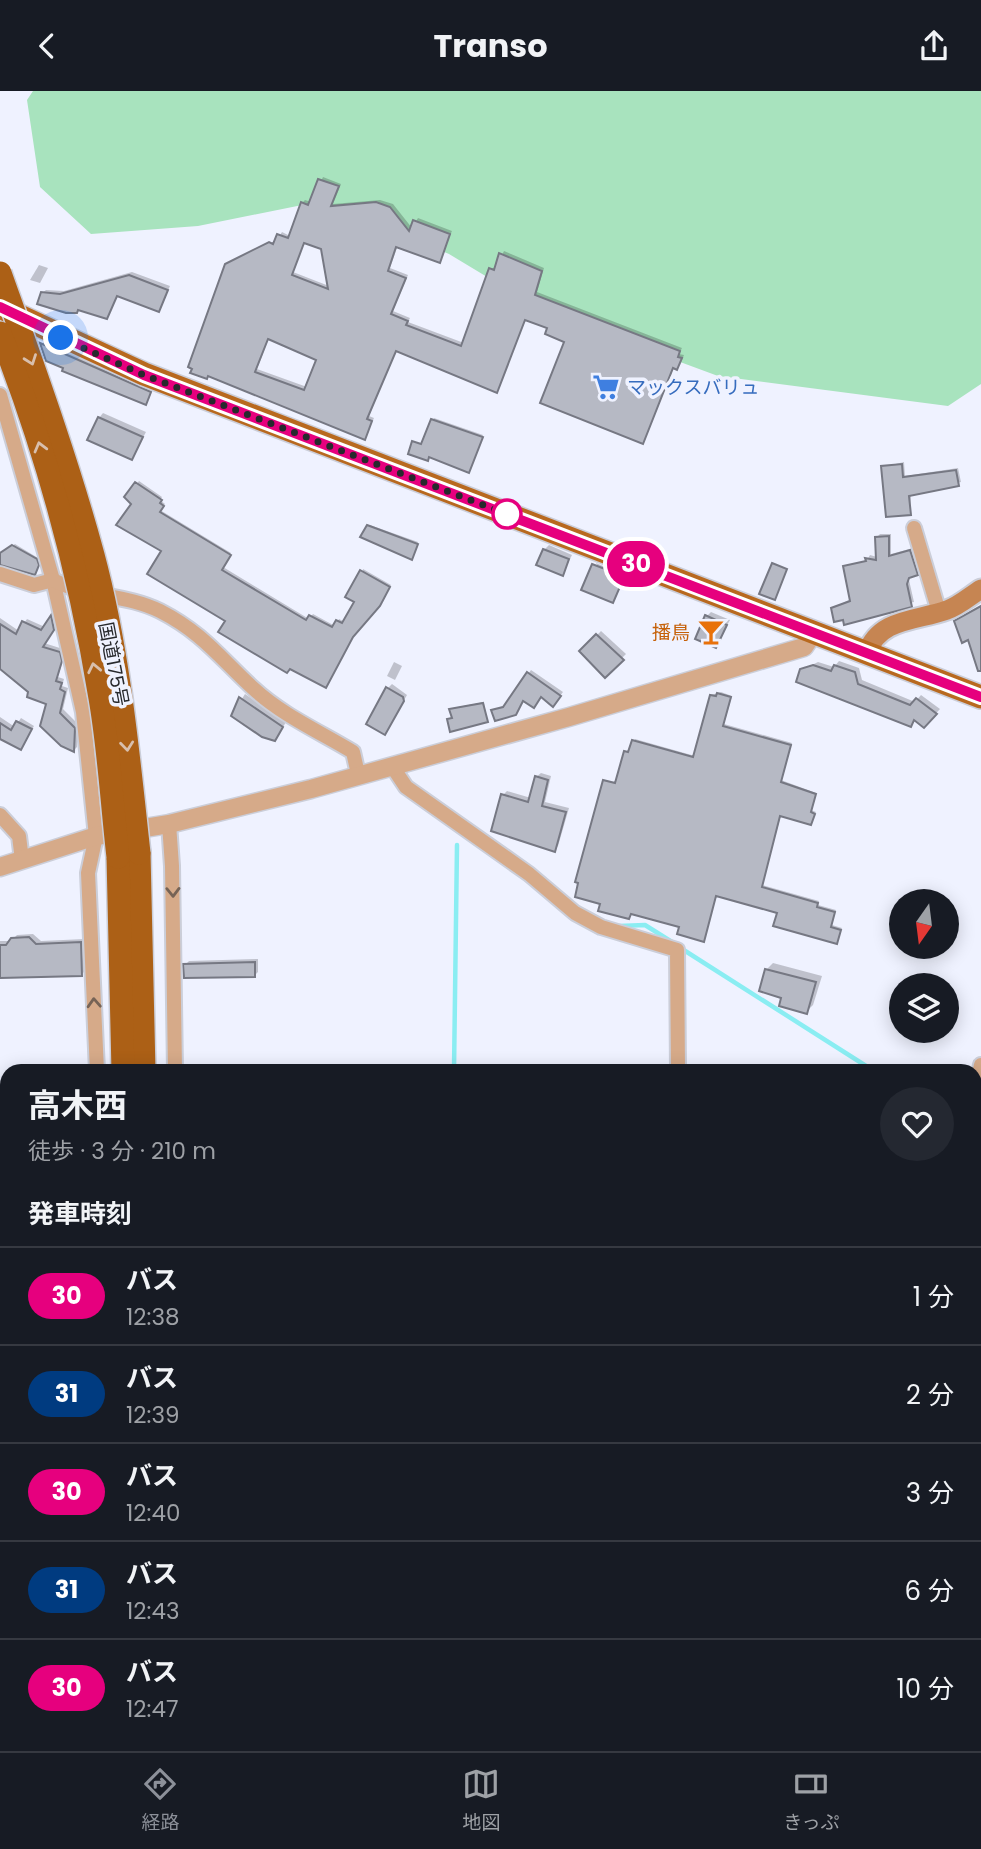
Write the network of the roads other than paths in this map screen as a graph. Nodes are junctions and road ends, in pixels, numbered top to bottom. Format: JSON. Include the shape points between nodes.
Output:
{"nodes":[{"id":1,"x":0,"y":273,"type":"edge"},
{"id":2,"x":0,"y":307,"type":"edge"},
{"id":3,"x":5,"y":337,"type":"edge"},
{"id":4,"x":0,"y":366,"type":"edge"},
{"id":5,"x":0,"y":395,"type":"edge"},
{"id":6,"x":914,"y":528,"type":"dead end"},
{"id":7,"x":0,"y":574,"type":"edge"},
{"id":8,"x":53,"y":580,"type":"junction"},
{"id":9,"x":981,"y":589,"type":"edge"},
{"id":10,"x":939,"y":612,"type":"junction"},
{"id":11,"x":814,"y":632,"type":"junction"},
{"id":12,"x":867,"y":653,"type":"junction"},
{"id":13,"x":981,"y":697,"type":"edge"},
{"id":14,"x":393,"y":766,"type":"junction"},
{"id":15,"x":358,"y":773,"type":"junction"},
{"id":16,"x":0,"y":814,"type":"edge"},
{"id":17,"x":169,"y":824,"type":"junction"},
{"id":18,"x":96,"y":836,"type":"junction"},
{"id":19,"x":128,"y":855,"type":"junction"},
{"id":20,"x":22,"y":860,"type":"junction"},
{"id":21,"x":0,"y":867,"type":"edge"},
{"id":22,"x":97,"y":1064,"type":"edge"},
{"id":23,"x":123,"y":1064,"type":"edge"},
{"id":24,"x":143,"y":1064,"type":"edge"},
{"id":25,"x":175,"y":1064,"type":"edge"},
{"id":26,"x":678,"y":1064,"type":"edge"}],
"edges":[{"from":1,"to":19,"type":"highway","name":"国道175号","one_way":true,"bridge":true,"via":[[46,401],[93,556],[122,700]]},
{"from":2,"to":11,"type":"main road","via":[[144,375]]},
{"from":3,"to":4,"type":"street"},
{"from":19,"to":3,"type":"highway","name":"国道175号","one_way":true,"bridge":true,"via":[[71,558]]},
{"from":5,"to":8,"type":"street"},
{"from":6,"to":10,"type":"street"},
{"from":7,"to":8,"type":"street","via":[[34,585]]},
{"from":8,"to":15,"type":"street","via":[[159,610],[208,641],[255,690],[353,752]]},
{"from":8,"to":18,"type":"street","via":[[83,712]]},
{"from":9,"to":10,"type":"main road"},
{"from":10,"to":12,"type":"main road","via":[[887,626],[871,641]]},
{"from":11,"to":12,"type":"main road"},
{"from":11,"to":14,"type":"street","via":[[804,647]]},
{"from":12,"to":13,"type":"main road"},
{"from":14,"to":15,"type":"street"},
{"from":14,"to":26,"type":"street","via":[[406,787],[575,913],[601,927],[677,950]]},
{"from":15,"to":17,"type":"street"},
{"from":16,"to":20,"type":"street","via":[[19,836]]},
{"from":17,"to":18,"type":"street"},
{"from":17,"to":25,"type":"street","one_way":true},
{"from":18,"to":20,"type":"street"},
{"from":22,"to":18,"type":"street","one_way":true,"via":[[88,873]]},
{"from":19,"to":23,"type":"highway","name":"国道175号"},
{"from":19,"to":24,"type":"highway","name":"国道175号"},
{"from":20,"to":21,"type":"street"}]}
